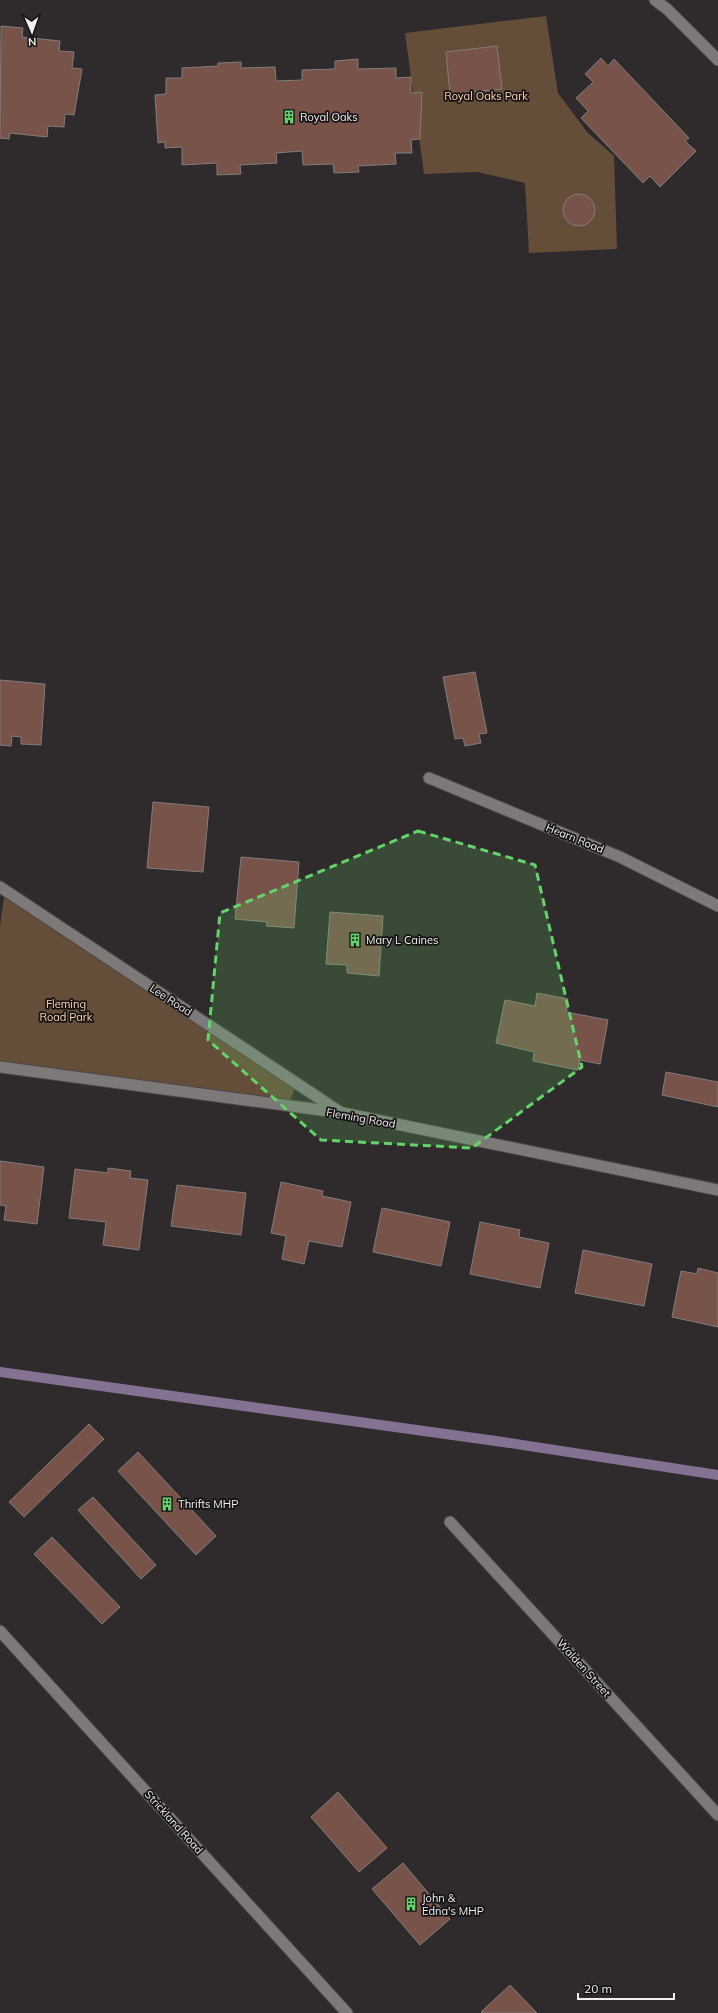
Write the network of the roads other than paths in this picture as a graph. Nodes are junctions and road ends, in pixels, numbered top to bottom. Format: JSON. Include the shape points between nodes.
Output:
{"nodes":[{"id":1,"x":655,"y":0,"type":"edge"},
{"id":2,"x":718,"y":60,"type":"edge"},
{"id":3,"x":430,"y":778,"type":"dead end"},
{"id":4,"x":0,"y":887,"type":"edge"},
{"id":5,"x":718,"y":906,"type":"edge"},
{"id":6,"x":0,"y":1067,"type":"edge"},
{"id":7,"x":343,"y":1113,"type":"junction"},
{"id":8,"x":718,"y":1190,"type":"edge"},
{"id":9,"x":450,"y":1522,"type":"dead end"},
{"id":10,"x":0,"y":1630,"type":"edge"},
{"id":11,"x":718,"y":1815,"type":"edge"},
{"id":12,"x":348,"y":2013,"type":"edge"}],
"edges":[{"from":1,"to":2,"type":"street"},
{"from":3,"to":5,"type":"street","name":"Hearn Road","via":[[620,857]]},
{"from":4,"to":7,"type":"street","name":"Lee Road"},
{"from":6,"to":7,"type":"street","name":"Fleming Road"},
{"from":7,"to":8,"type":"street","name":"Fleming Road"},
{"from":9,"to":11,"type":"street","name":"Walden Street"},
{"from":10,"to":12,"type":"street","name":"Strickland Road"}]}
